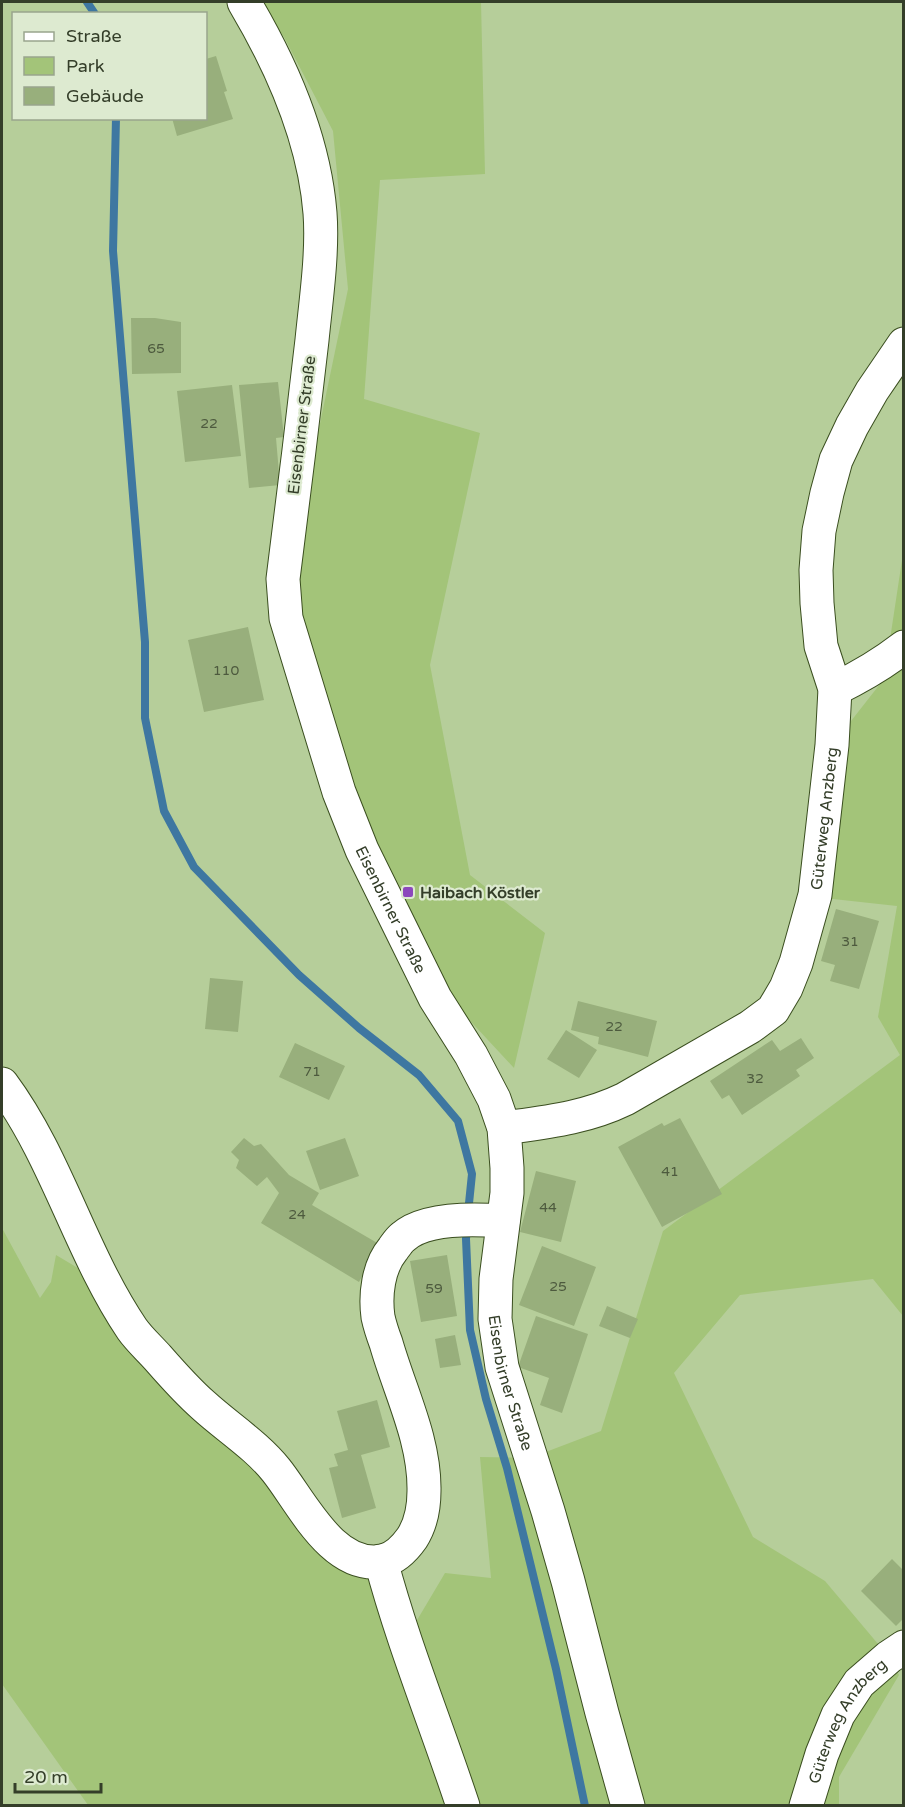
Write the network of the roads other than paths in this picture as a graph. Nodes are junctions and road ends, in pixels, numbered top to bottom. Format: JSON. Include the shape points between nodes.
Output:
{"nodes":[{"id":1,"x":244,"y":2,"type":"edge"},
{"id":2,"x":903,"y":344,"type":"edge"},
{"id":3,"x":903,"y":647,"type":"edge"},
{"id":4,"x":835,"y":689,"type":"junction"},
{"id":5,"x":2,"y":1084,"type":"edge"},
{"id":6,"x":504,"y":1128,"type":"junction"},
{"id":7,"x":481,"y":1220,"type":"junction"},
{"id":8,"x":381,"y":1561,"type":"junction"},
{"id":9,"x":903,"y":1647,"type":"edge"},
{"id":10,"x":464,"y":1806,"type":"edge"},
{"id":11,"x":628,"y":1806,"type":"edge"},
{"id":12,"x":806,"y":1806,"type":"edge"}],
"edges":[{"from":1,"to":6,"type":"street","name":"Eisenbirner Straße","via":[[291,95],[309,152],[320,214],[316,293],[283,579],[286,618],[339,792],[362,850],[435,998],[494,1099]]},
{"from":2,"to":4,"type":"street","name":"Güterweg Anzberg","via":[[872,391],[836,460],[819,531],[816,570],[821,646]]},
{"from":3,"to":4,"type":"street","via":[[882,664]]},
{"from":4,"to":6,"type":"street","name":"Güterweg Anzberg","via":[[815,895],[796,963],[773,1010],[750,1028],[604,1109],[579,1117]]},
{"from":5,"to":8,"type":"street","via":[[37,1139],[105,1284],[134,1331],[201,1404],[274,1468],[336,1547],[350,1556]]},
{"from":6,"to":7,"type":"street","name":"Eisenbirner Straße","via":[[507,1185]]},
{"from":7,"to":8,"type":"street","via":[[448,1220],[414,1230],[402,1237],[381,1270],[378,1317],[421,1457],[424,1488],[423,1511],[416,1532],[401,1551]]},
{"from":7,"to":11,"type":"street","name":"Eisenbirner Straße","via":[[496,1280],[495,1319],[502,1367],[548,1511]]},
{"from":8,"to":10,"type":"street"},
{"from":9,"to":12,"type":"street","name":"Güterweg Anzberg","via":[[859,1683],[838,1715]]}]}
